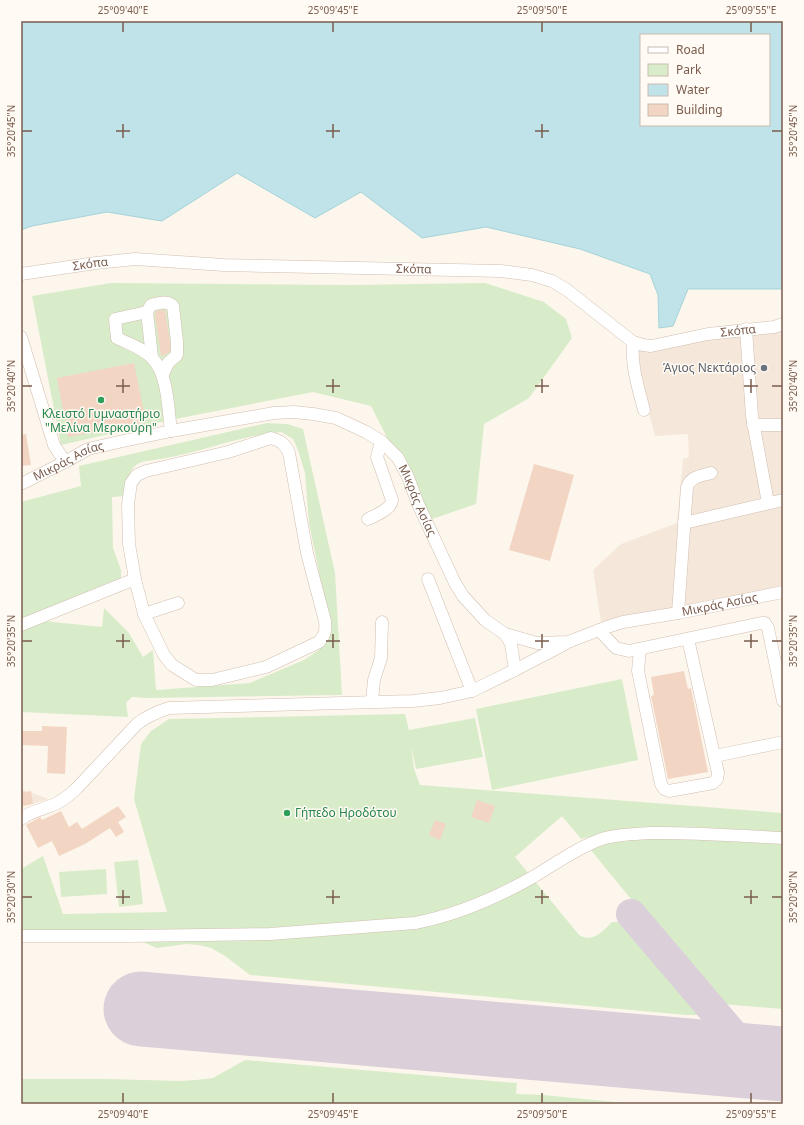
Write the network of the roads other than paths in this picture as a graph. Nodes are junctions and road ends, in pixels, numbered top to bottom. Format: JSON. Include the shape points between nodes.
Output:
{"nodes":[{"id":1,"x":21,"y":274,"type":"edge"},
{"id":2,"x":147,"y":312,"type":"junction"},
{"id":3,"x":783,"y":324,"type":"edge"},
{"id":4,"x":746,"y":329,"type":"junction"},
{"id":5,"x":21,"y":337,"type":"edge"},
{"id":6,"x":633,"y":342,"type":"junction"},
{"id":7,"x":152,"y":357,"type":"junction"},
{"id":8,"x":163,"y":374,"type":"junction"},
{"id":9,"x":644,"y":410,"type":"dead end"},
{"id":10,"x":753,"y":425,"type":"junction"},
{"id":11,"x":783,"y":425,"type":"edge"},
{"id":12,"x":171,"y":431,"type":"junction"},
{"id":13,"x":381,"y":441,"type":"junction"},
{"id":14,"x":65,"y":462,"type":"junction"},
{"id":15,"x":711,"y":473,"type":"dead end"},
{"id":16,"x":21,"y":484,"type":"edge"},
{"id":17,"x":783,"y":500,"type":"edge"},
{"id":18,"x":768,"y":502,"type":"junction"},
{"id":19,"x":368,"y":519,"type":"dead end"},
{"id":20,"x":684,"y":523,"type":"junction"},
{"id":21,"x":135,"y":579,"type":"junction"},
{"id":22,"x":428,"y":579,"type":"dead end"},
{"id":23,"x":783,"y":592,"type":"edge"},
{"id":24,"x":178,"y":603,"type":"dead end"},
{"id":25,"x":678,"y":613,"type":"junction"},
{"id":26,"x":144,"y":614,"type":"junction"},
{"id":27,"x":382,"y":622,"type":"dead end"},
{"id":28,"x":21,"y":625,"type":"edge"},
{"id":29,"x":599,"y":630,"type":"junction"},
{"id":30,"x":505,"y":634,"type":"junction"},
{"id":31,"x":688,"y":639,"type":"junction"},
{"id":32,"x":568,"y":642,"type":"junction"},
{"id":33,"x":640,"y":649,"type":"junction"},
{"id":34,"x":779,"y":665,"type":"edge"},
{"id":35,"x":515,"y":670,"type":"junction"},
{"id":36,"x":472,"y":691,"type":"junction"},
{"id":37,"x":372,"y":701,"type":"junction"},
{"id":38,"x":783,"y":701,"type":"edge"},
{"id":39,"x":783,"y":742,"type":"edge"},
{"id":40,"x":715,"y":756,"type":"junction"},
{"id":41,"x":21,"y":820,"type":"edge"},
{"id":42,"x":783,"y":838,"type":"edge"},
{"id":43,"x":21,"y":936,"type":"edge"}],
"edges":[{"from":1,"to":6,"type":"street","name":"Σκόπα","via":[[135,260],[520,273],[541,277],[560,285]]},
{"from":2,"to":7,"type":"street"},
{"from":2,"to":7,"type":"street","via":[[115,319],[117,338]]},
{"from":2,"to":8,"type":"street","via":[[151,305],[162,302],[174,306],[176,355],[168,363]]},
{"from":3,"to":4,"type":"street","name":"Σκόπα"},
{"from":4,"to":6,"type":"street","name":"Σκόπα","via":[[652,346]]},
{"from":4,"to":10,"type":"street"},
{"from":5,"to":14,"type":"street","via":[[54,445]]},
{"from":6,"to":9,"type":"street","via":[[633,364]]},
{"from":7,"to":8,"type":"street"},
{"from":8,"to":12,"type":"street"},
{"from":10,"to":11,"type":"street"},
{"from":10,"to":18,"type":"street"},
{"from":12,"to":13,"type":"street","name":"Μικράς Ασίας","via":[[274,413],[294,412],[336,418]]},
{"from":12,"to":14,"type":"street","name":"Μικράς Ασίας","via":[[88,449]]},
{"from":13,"to":19,"type":"street","via":[[377,457],[392,495],[392,504]]},
{"from":13,"to":30,"type":"street","name":"Μικράς Ασίας","via":[[404,468],[451,576],[463,596],[485,620]]},
{"from":14,"to":16,"type":"street","name":"Μικράς Ασίας"},
{"from":15,"to":20,"type":"street","via":[[695,477],[689,482]]},
{"from":17,"to":18,"type":"street"},
{"from":18,"to":20,"type":"street"},
{"from":20,"to":25,"type":"street"},
{"from":21,"to":26,"type":"street"},
{"from":21,"to":26,"type":"street","via":[[128,531],[128,504],[131,483],[137,475],[228,452],[271,438],[286,446],[290,453],[307,553],[325,622],[324,637],[319,642],[266,667],[212,680],[196,680],[176,668],[164,655]]},
{"from":21,"to":28,"type":"street"},
{"from":22,"to":36,"type":"street"},
{"from":23,"to":25,"type":"street","name":"Μικράς Ασίας"},
{"from":24,"to":26,"type":"street"},
{"from":25,"to":29,"type":"street","name":"Μικράς Ασίας","via":[[622,622]]},
{"from":27,"to":37,"type":"street","via":[[381,658],[374,680]]},
{"from":29,"to":32,"type":"street","name":"Μικράς Ασίας"},
{"from":29,"to":33,"type":"street","via":[[616,648],[629,651]]},
{"from":30,"to":32,"type":"street","name":"Μικράς Ασίας","via":[[536,643]]},
{"from":30,"to":35,"type":"street","via":[[511,644]]},
{"from":31,"to":33,"type":"street"},
{"from":31,"to":34,"type":"street","via":[[765,624]]},
{"from":31,"to":40,"type":"street"},
{"from":32,"to":35,"type":"street"},
{"from":33,"to":40,"type":"street","via":[[638,671],[660,784],[669,791],[713,782],[717,779],[718,773]]},
{"from":34,"to":38,"type":"street"},
{"from":35,"to":36,"type":"street"},
{"from":36,"to":37,"type":"street","via":[[413,701]]},
{"from":37,"to":41,"type":"street","via":[[169,708],[157,712],[137,724],[69,795],[27,814]]},
{"from":39,"to":40,"type":"street"},
{"from":42,"to":43,"type":"street","via":[[668,833],[602,839],[470,908],[415,923],[270,934]]}]}
